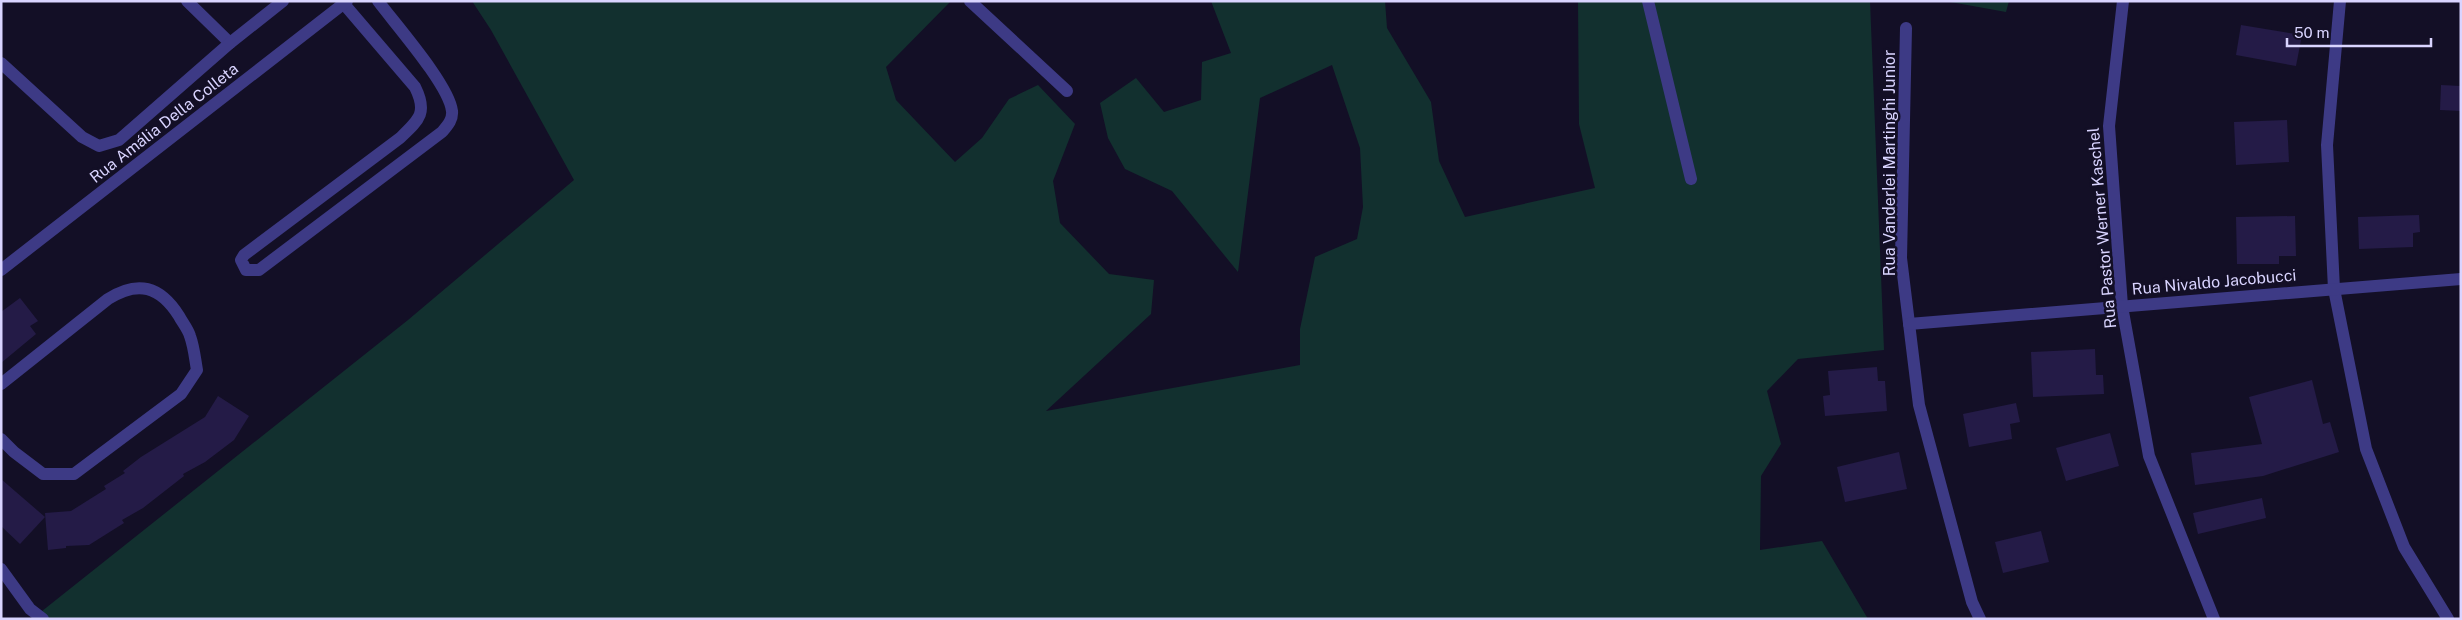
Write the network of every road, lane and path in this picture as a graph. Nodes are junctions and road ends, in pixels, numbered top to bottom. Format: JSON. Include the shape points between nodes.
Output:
{"nodes":[{"id":1,"x":187,"y":1,"type":"edge"},
{"id":2,"x":283,"y":1,"type":"edge"},
{"id":3,"x":378,"y":1,"type":"edge"},
{"id":4,"x":970,"y":1,"type":"edge"},
{"id":5,"x":1648,"y":1,"type":"edge"},
{"id":6,"x":2123,"y":1,"type":"edge"},
{"id":7,"x":2340,"y":1,"type":"edge"},
{"id":8,"x":346,"y":3,"type":"edge"},
{"id":9,"x":1906,"y":28,"type":"dead end"},
{"id":10,"x":230,"y":43,"type":"junction"},
{"id":11,"x":1,"y":63,"type":"edge"},
{"id":12,"x":1067,"y":91,"type":"dead end"},
{"id":13,"x":1691,"y":179,"type":"dead end"},
{"id":14,"x":1,"y":270,"type":"edge"},
{"id":15,"x":2461,"y":279,"type":"edge"},
{"id":16,"x":2334,"y":289,"type":"junction"},
{"id":17,"x":2122,"y":306,"type":"junction"},
{"id":18,"x":1909,"y":324,"type":"junction"},
{"id":19,"x":1,"y":384,"type":"edge"},
{"id":20,"x":1,"y":438,"type":"edge"},
{"id":21,"x":1,"y":569,"type":"edge"},
{"id":22,"x":43,"y":619,"type":"edge"},
{"id":23,"x":1980,"y":619,"type":"edge"},
{"id":24,"x":2214,"y":619,"type":"edge"},
{"id":25,"x":2448,"y":619,"type":"edge"}],
"edges":[{"from":1,"to":10,"type":"street"},
{"from":2,"to":10,"type":"street"},
{"from":3,"to":8,"type":"street","via":[[442,86],[452,112],[449,124],[258,270],[246,270],[242,260],[244,255],[400,138],[417,122],[422,111],[422,100],[415,87]]},
{"from":4,"to":12,"type":"street"},
{"from":5,"to":13,"type":"street"},
{"from":6,"to":17,"type":"street","name":"Rua Pastor Werner Kaschel","via":[[2109,126]]},
{"from":7,"to":16,"type":"street","via":[[2326,145]]},
{"from":8,"to":14,"type":"street","name":"Rua Amália Della Colleta"},
{"from":9,"to":18,"type":"street","name":"Rua Vanderlei Martinghi Junior","via":[[1902,258]]},
{"from":10,"to":11,"type":"street","via":[[119,140],[99,146],[82,137]]},
{"from":15,"to":16,"type":"street","name":"Rua Nivaldo Jacobucci"},
{"from":16,"to":17,"type":"street","name":"Rua Nivaldo Jacobucci"},
{"from":16,"to":25,"type":"street","via":[[2366,450],[2404,547]]},
{"from":17,"to":18,"type":"street","name":"Rua Nivaldo Jacobucci"},
{"from":17,"to":24,"type":"street","name":"Rua Pastor Werner Kaschel","via":[[2150,456]]},
{"from":18,"to":23,"type":"street","name":"Rua Vanderlei Martinghi Junior","via":[[1919,405],[1972,602]]},
{"from":19,"to":20,"type":"street","via":[[108,299],[122,290],[137,288],[153,290],[169,300],[190,335],[197,370],[181,394],[74,474],[43,474]]},
{"from":21,"to":22,"type":"street","via":[[30,609]]}]}
